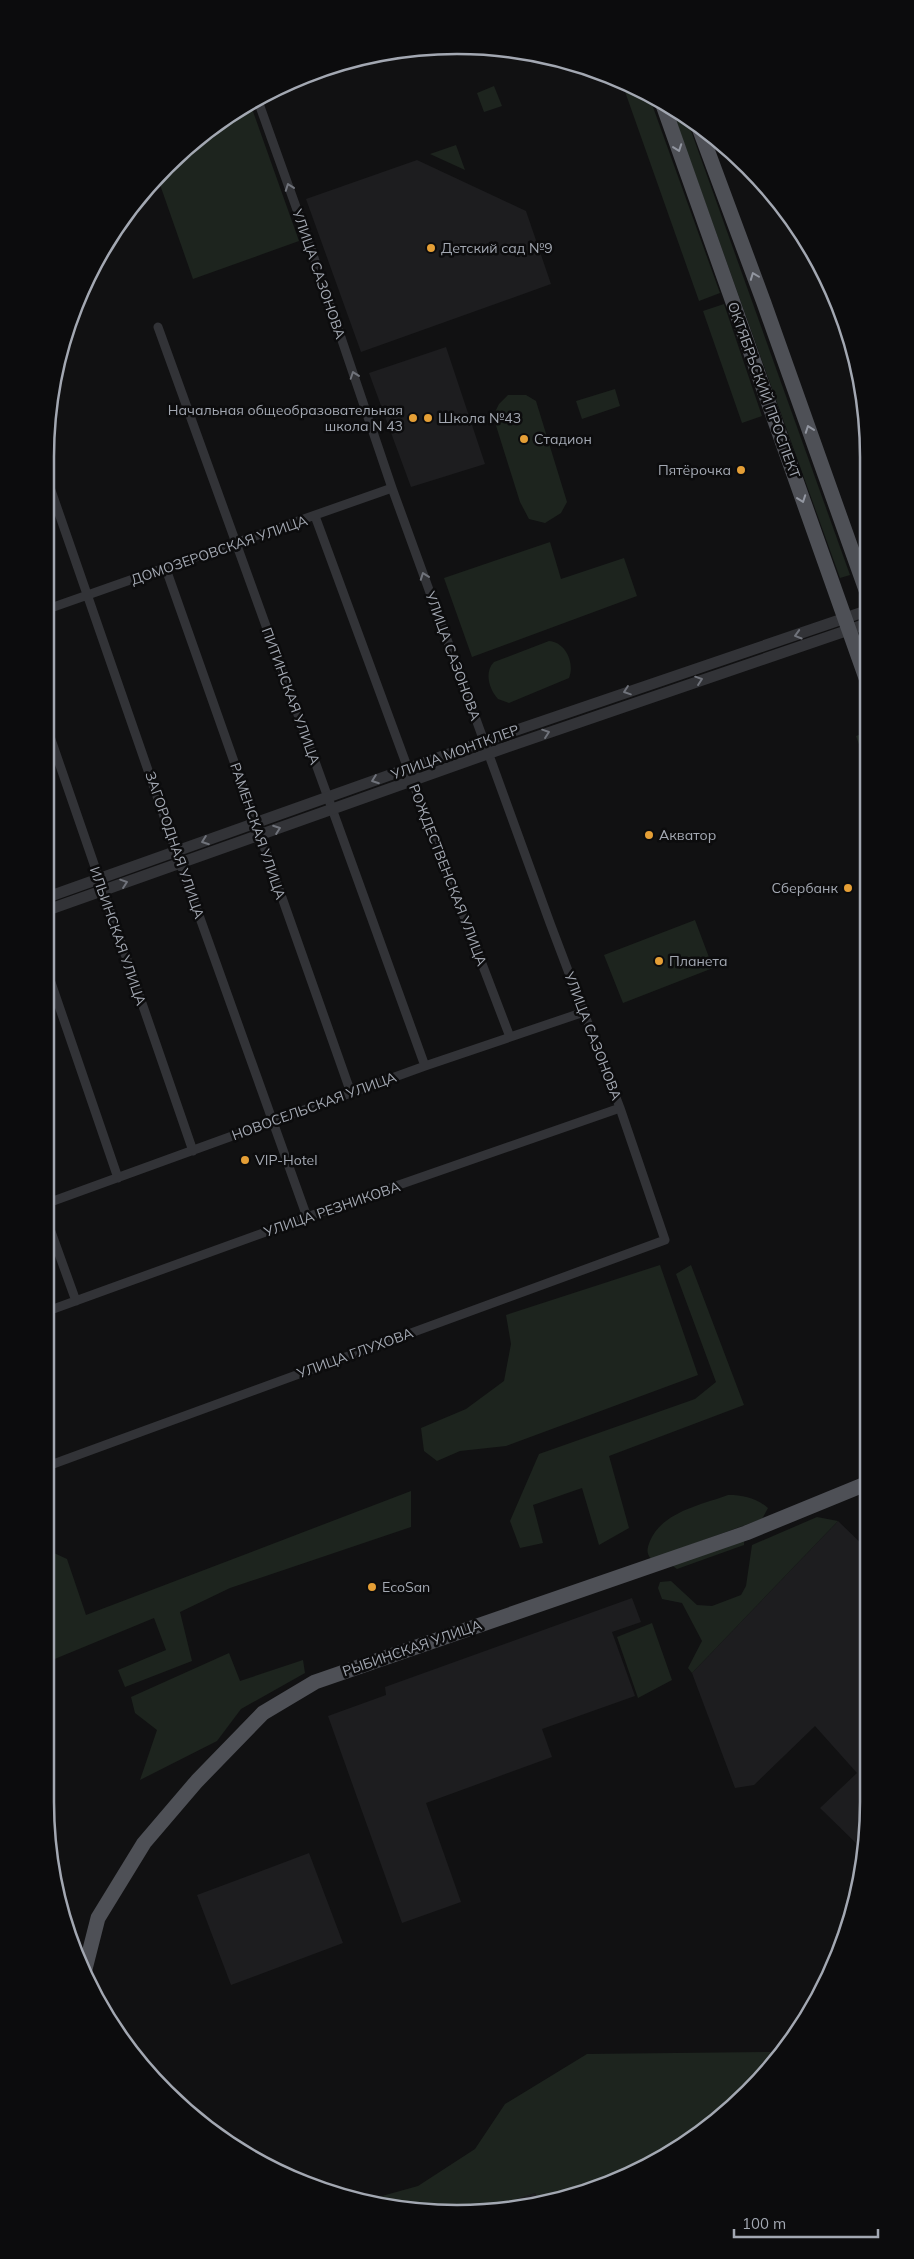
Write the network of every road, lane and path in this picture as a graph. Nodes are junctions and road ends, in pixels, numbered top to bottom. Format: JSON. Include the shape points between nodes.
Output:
{"nodes":[{"id":1,"x":260,"y":105,"type":"edge"},
{"id":2,"x":666,"y":112,"type":"edge"},
{"id":3,"x":703,"y":138,"type":"edge"},
{"id":4,"x":158,"y":327,"type":"dead end"},
{"id":5,"x":392,"y":488,"type":"junction"},
{"id":6,"x":54,"y":499,"type":"edge"},
{"id":7,"x":315,"y":516,"type":"junction"},
{"id":8,"x":235,"y":544,"type":"junction"},
{"id":9,"x":166,"y":569,"type":"junction"},
{"id":10,"x":860,"y":573,"type":"edge"},
{"id":11,"x":88,"y":595,"type":"junction"},
{"id":12,"x":54,"y":607,"type":"edge"},
{"id":13,"x":860,"y":615,"type":"edge"},
{"id":14,"x":846,"y":624,"type":"junction"},
{"id":15,"x":860,"y":624,"type":"edge"},
{"id":16,"x":860,"y":662,"type":"edge"},
{"id":17,"x":484,"y":741,"type":"junction"},
{"id":18,"x":54,"y":748,"type":"edge"},
{"id":19,"x":488,"y":753,"type":"junction"},
{"id":20,"x":408,"y":769,"type":"junction"},
{"id":21,"x":412,"y":780,"type":"junction"},
{"id":22,"x":328,"y":797,"type":"junction"},
{"id":23,"x":333,"y":809,"type":"junction"},
{"id":24,"x":255,"y":823,"type":"junction"},
{"id":25,"x":259,"y":836,"type":"junction"},
{"id":26,"x":176,"y":852,"type":"junction"},
{"id":27,"x":180,"y":863,"type":"junction"},
{"id":28,"x":101,"y":885,"type":"junction"},
{"id":29,"x":54,"y":896,"type":"edge"},
{"id":30,"x":54,"y":907,"type":"edge"},
{"id":31,"x":54,"y":991,"type":"edge"},
{"id":32,"x":584,"y":1012,"type":"junction"},
{"id":33,"x":510,"y":1037,"type":"junction"},
{"id":34,"x":425,"y":1066,"type":"junction"},
{"id":35,"x":351,"y":1093,"type":"junction"},
{"id":36,"x":620,"y":1108,"type":"junction"},
{"id":37,"x":272,"y":1122,"type":"junction"},
{"id":38,"x":192,"y":1151,"type":"junction"},
{"id":39,"x":118,"y":1178,"type":"junction"},
{"id":40,"x":54,"y":1201,"type":"edge"},
{"id":41,"x":307,"y":1217,"type":"junction"},
{"id":42,"x":54,"y":1240,"type":"edge"},
{"id":43,"x":665,"y":1240,"type":"joint"},
{"id":44,"x":76,"y":1301,"type":"junction"},
{"id":45,"x":54,"y":1309,"type":"edge"},
{"id":46,"x":54,"y":1464,"type":"edge"},
{"id":47,"x":860,"y":1486,"type":"edge"},
{"id":48,"x":87,"y":1962,"type":"edge"}],
"edges":[{"from":5,"to":1,"type":"street","name":"УЛИЦА САЗОНОВА","one_way":true},
{"from":2,"to":14,"type":"main road","name":"ОКТЯБРЬСКИЙ ПРОСПЕКТ","one_way":true},
{"from":10,"to":3,"type":"main road","name":"ОКТЯБРЬСКИЙ ПРОСПЕКТ","one_way":true},
{"from":4,"to":8,"type":"street","name":"ПИТИНСКАЯ УЛИЦА"},
{"from":5,"to":7,"type":"street","name":"ДОМОЗЕРОВСКАЯ УЛИЦА"},
{"from":17,"to":5,"type":"street","name":"УЛИЦА САЗОНОВА","one_way":true},
{"from":6,"to":11,"type":"street","name":"ЗАГОРОДНАЯ УЛИЦА"},
{"from":7,"to":8,"type":"street","name":"ДОМОЗЕРОВСКАЯ УЛИЦА"},
{"from":7,"to":20,"type":"street","name":"РОЖДЕСТВЕНСКАЯ УЛИЦА"},
{"from":8,"to":9,"type":"street","name":"ДОМОЗЕРОВСКАЯ УЛИЦА"},
{"from":8,"to":22,"type":"street","name":"ПИТИНСКАЯ УЛИЦА"},
{"from":9,"to":11,"type":"street","name":"ДОМОЗЕРОВСКАЯ УЛИЦА"},
{"from":9,"to":24,"type":"street","name":"РАМЕНСКАЯ УЛИЦА"},
{"from":11,"to":12,"type":"street","name":"ДОМОЗЕРОВСКАЯ УЛИЦА"},
{"from":11,"to":26,"type":"street","name":"ЗАГОРОДНАЯ УЛИЦА"},
{"from":13,"to":14,"type":"street","name":"УЛИЦА МОНТКЛЕР"},
{"from":14,"to":15,"type":"street","name":"УЛИЦА МОНТКЛЕР"},
{"from":14,"to":16,"type":"main road","name":"ОКТЯБРЬСКИЙ ПРОСПЕКТ"},
{"from":14,"to":17,"type":"street","name":"УЛИЦА МОНТКЛЕР","one_way":true,"via":[[768,644]]},
{"from":19,"to":14,"type":"street","name":"УЛИЦА МОНТКЛЕР","one_way":true},
{"from":17,"to":19,"type":"street","name":"УЛИЦА САЗОНОВА"},
{"from":17,"to":20,"type":"street","name":"УЛИЦА МОНТКЛЕР"},
{"from":18,"to":28,"type":"street","name":"ИЛЬИНСКАЯ УЛИЦА"},
{"from":19,"to":21,"type":"street","name":"УЛИЦА МОНТКЛЕР"},
{"from":19,"to":32,"type":"street","name":"УЛИЦА САЗОНОВА"},
{"from":20,"to":21,"type":"street","name":"РОЖДЕСТВЕНСКАЯ УЛИЦА"},
{"from":20,"to":22,"type":"street","name":"УЛИЦА МОНТКЛЕР","one_way":true},
{"from":21,"to":23,"type":"street","name":"УЛИЦА МОНТКЛЕР"},
{"from":21,"to":33,"type":"street","name":"РОЖДЕСТВЕНСКАЯ УЛИЦА"},
{"from":22,"to":23,"type":"street","name":"ПИТИНСКАЯ УЛИЦА"},
{"from":22,"to":24,"type":"street","name":"УЛИЦА МОНТКЛЕР"},
{"from":25,"to":23,"type":"street","name":"УЛИЦА МОНТКЛЕР","one_way":true},
{"from":23,"to":34,"type":"street","name":"ПИТИНСКАЯ УЛИЦА"},
{"from":24,"to":25,"type":"street","name":"РАМЕНСКАЯ УЛИЦА"},
{"from":24,"to":26,"type":"street","name":"УЛИЦА МОНТКЛЕР","one_way":true},
{"from":25,"to":27,"type":"street","name":"УЛИЦА МОНТКЛЕР"},
{"from":25,"to":35,"type":"street","name":"РАМЕНСКАЯ УЛИЦА"},
{"from":26,"to":27,"type":"street","name":"ЗАГОРОДНАЯ УЛИЦА"},
{"from":26,"to":28,"type":"street","name":"УЛИЦА МОНТКЛЕР"},
{"from":28,"to":27,"type":"street","name":"УЛИЦА МОНТКЛЕР","one_way":true},
{"from":27,"to":37,"type":"street","name":"ЗАГОРОДНАЯ УЛИЦА"},
{"from":28,"to":29,"type":"street","name":"УЛИЦА МОНТКЛЕР"},
{"from":28,"to":30,"type":"street","name":"УЛИЦА МОНТКЛЕР"},
{"from":28,"to":38,"type":"street","name":"ИЛЬИНСКАЯ УЛИЦА"},
{"from":31,"to":39,"type":"street"},
{"from":32,"to":33,"type":"street","name":"НОВОСЕЛЬСКАЯ УЛИЦА"},
{"from":32,"to":36,"type":"street","name":"УЛИЦА САЗОНОВА"},
{"from":33,"to":34,"type":"street","name":"НОВОСЕЛЬСКАЯ УЛИЦА"},
{"from":34,"to":35,"type":"street","name":"НОВОСЕЛЬСКАЯ УЛИЦА"},
{"from":35,"to":37,"type":"street","name":"НОВОСЕЛЬСКАЯ УЛИЦА"},
{"from":36,"to":41,"type":"street","name":"УЛИЦА РЕЗНИКОВА"},
{"from":36,"to":43,"type":"street","name":"УЛИЦА САЗОНОВА"},
{"from":37,"to":38,"type":"street","name":"НОВОСЕЛЬСКАЯ УЛИЦА"},
{"from":37,"to":41,"type":"street","name":"ЗАГОРОДНАЯ УЛИЦА"},
{"from":38,"to":39,"type":"street","name":"НОВОСЕЛЬСКАЯ УЛИЦА"},
{"from":39,"to":40,"type":"street","name":"НОВОСЕЛЬСКАЯ УЛИЦА"},
{"from":41,"to":44,"type":"street","name":"УЛИЦА РЕЗНИКОВА"},
{"from":42,"to":44,"type":"street"},
{"from":43,"to":46,"type":"street","name":"УЛИЦА ГЛУХОВА"},
{"from":44,"to":45,"type":"street","name":"УЛИЦА РЕЗНИКОВА"},
{"from":47,"to":48,"type":"main road","name":"РЫБИНСКАЯ УЛИЦА","via":[[738,1536],[315,1682],[262,1713],[144,1843],[98,1918]]}]}
